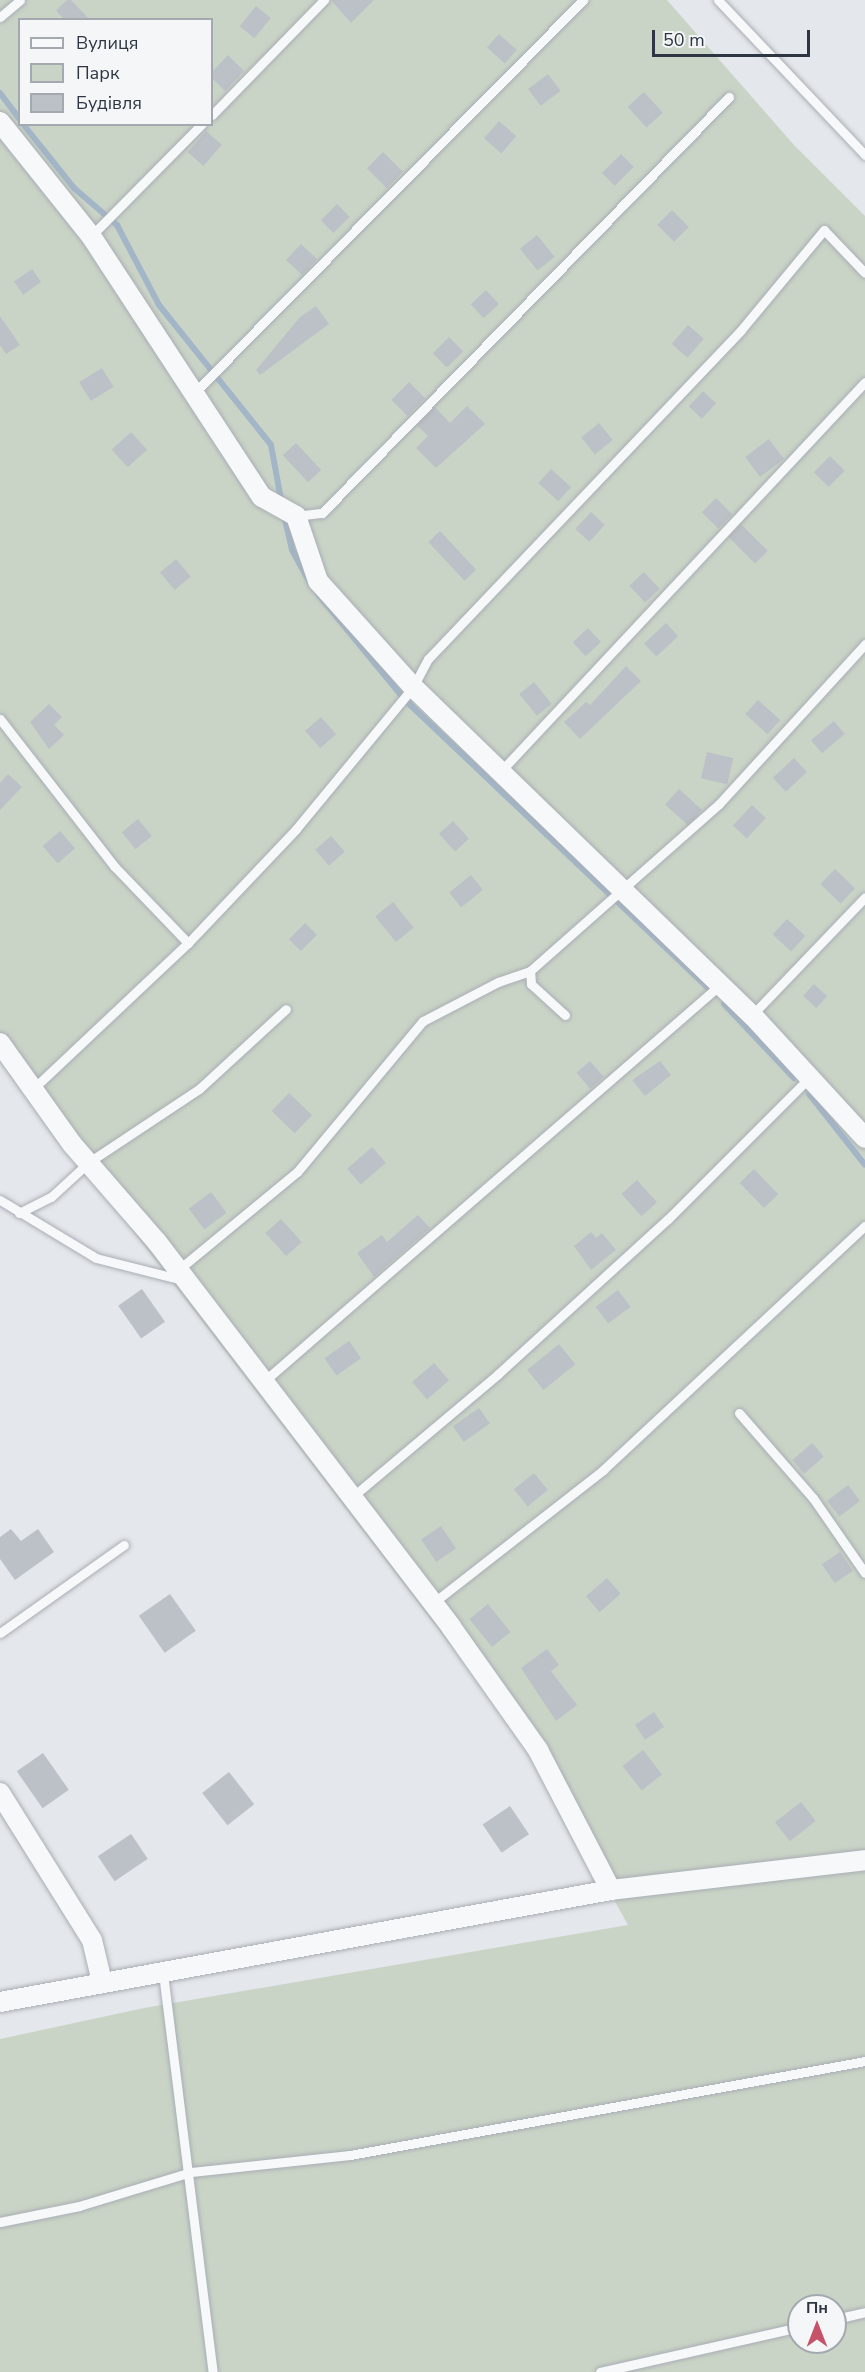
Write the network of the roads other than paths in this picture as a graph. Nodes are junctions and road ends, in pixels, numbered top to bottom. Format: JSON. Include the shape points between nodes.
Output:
{"nodes":[{"id":1,"x":20,"y":0,"type":"edge"},
{"id":2,"x":324,"y":0,"type":"edge"},
{"id":3,"x":583,"y":0,"type":"edge"},
{"id":4,"x":718,"y":0,"type":"edge"},
{"id":5,"x":0,"y":17,"type":"edge"},
{"id":6,"x":729,"y":97,"type":"dead end"},
{"id":7,"x":213,"y":114,"type":"edge"},
{"id":8,"x":0,"y":122,"type":"edge"},
{"id":9,"x":200,"y":126,"type":"edge"},
{"id":10,"x":865,"y":155,"type":"edge"},
{"id":11,"x":97,"y":230,"type":"junction"},
{"id":12,"x":865,"y":273,"type":"edge"},
{"id":13,"x":865,"y":381,"type":"edge"},
{"id":14,"x":201,"y":385,"type":"junction"},
{"id":15,"x":288,"y":512,"type":"junction"},
{"id":16,"x":865,"y":644,"type":"edge"},
{"id":17,"x":413,"y":687,"type":"junction"},
{"id":18,"x":0,"y":719,"type":"edge"},
{"id":19,"x":499,"y":774,"type":"junction"},
{"id":20,"x":620,"y":891,"type":"junction"},
{"id":21,"x":865,"y":897,"type":"edge"},
{"id":22,"x":188,"y":943,"type":"junction"},
{"id":23,"x":530,"y":971,"type":"junction"},
{"id":24,"x":721,"y":984,"type":"junction"},
{"id":25,"x":286,"y":1009,"type":"dead end"},
{"id":26,"x":565,"y":1015,"type":"dead end"},
{"id":27,"x":752,"y":1015,"type":"junction"},
{"id":28,"x":0,"y":1043,"type":"edge"},
{"id":29,"x":810,"y":1077,"type":"junction"},
{"id":30,"x":33,"y":1089,"type":"junction"},
{"id":31,"x":865,"y":1138,"type":"edge"},
{"id":32,"x":89,"y":1162,"type":"junction"},
{"id":33,"x":0,"y":1200,"type":"edge"},
{"id":34,"x":19,"y":1213,"type":"junction"},
{"id":35,"x":865,"y":1226,"type":"edge"},
{"id":36,"x":182,"y":1276,"type":"junction"},
{"id":37,"x":262,"y":1383,"type":"junction"},
{"id":38,"x":739,"y":1413,"type":"dead end"},
{"id":39,"x":351,"y":1498,"type":"junction"},
{"id":40,"x":124,"y":1545,"type":"dead end"},
{"id":41,"x":865,"y":1573,"type":"edge"},
{"id":42,"x":433,"y":1603,"type":"junction"},
{"id":43,"x":0,"y":1633,"type":"edge"},
{"id":44,"x":0,"y":1793,"type":"edge"},
{"id":45,"x":865,"y":1860,"type":"edge"},
{"id":46,"x":610,"y":1890,"type":"junction"},
{"id":47,"x":163,"y":1973,"type":"junction"},
{"id":48,"x":102,"y":1982,"type":"junction"},
{"id":49,"x":0,"y":2002,"type":"edge"},
{"id":50,"x":865,"y":2061,"type":"edge"},
{"id":51,"x":190,"y":2172,"type":"junction"},
{"id":52,"x":0,"y":2222,"type":"edge"},
{"id":53,"x":865,"y":2312,"type":"edge"},
{"id":54,"x":847,"y":2316,"type":"edge"},
{"id":55,"x":787,"y":2330,"type":"edge"},
{"id":56,"x":213,"y":2372,"type":"edge"},
{"id":57,"x":600,"y":2372,"type":"edge"}],
"edges":[{"from":1,"to":5,"type":"lane"},
{"from":2,"to":7,"type":"lane"},
{"from":3,"to":14,"type":"lane"},
{"from":4,"to":10,"type":"lane"},
{"from":6,"to":15,"type":"lane","via":[[322,513]]},
{"from":8,"to":11,"type":"street"},
{"from":9,"to":11,"type":"lane"},
{"from":11,"to":14,"type":"street"},
{"from":12,"to":17,"type":"lane","via":[[824,230],[741,330],[428,659]]},
{"from":13,"to":19,"type":"lane"},
{"from":14,"to":15,"type":"street","via":[[262,497]]},
{"from":15,"to":17,"type":"street","via":[[318,581]]},
{"from":16,"to":20,"type":"lane","via":[[719,804]]},
{"from":17,"to":19,"type":"street"},
{"from":17,"to":22,"type":"lane","via":[[296,829]]},
{"from":18,"to":22,"type":"lane","via":[[114,866]]},
{"from":19,"to":20,"type":"street"},
{"from":20,"to":23,"type":"lane"},
{"from":20,"to":24,"type":"street"},
{"from":21,"to":27,"type":"lane"},
{"from":22,"to":30,"type":"lane"},
{"from":23,"to":26,"type":"lane","via":[[531,984]]},
{"from":23,"to":36,"type":"lane","via":[[498,982],[423,1021],[297,1172]]},
{"from":24,"to":27,"type":"street"},
{"from":24,"to":37,"type":"lane"},
{"from":25,"to":32,"type":"lane","via":[[198,1089]]},
{"from":27,"to":29,"type":"street"},
{"from":28,"to":30,"type":"street"},
{"from":29,"to":31,"type":"street"},
{"from":29,"to":39,"type":"lane","via":[[660,1227],[498,1374]]},
{"from":30,"to":32,"type":"street"},
{"from":32,"to":34,"type":"lane","via":[[51,1197]]},
{"from":32,"to":36,"type":"street"},
{"from":33,"to":34,"type":"lane"},
{"from":34,"to":36,"type":"lane","via":[[96,1258]]},
{"from":35,"to":42,"type":"lane","via":[[603,1470]]},
{"from":36,"to":37,"type":"street"},
{"from":37,"to":39,"type":"street"},
{"from":38,"to":41,"type":"lane","via":[[813,1498]]},
{"from":39,"to":42,"type":"street"},
{"from":40,"to":43,"type":"lane"},
{"from":42,"to":46,"type":"street","via":[[538,1750]]},
{"from":44,"to":48,"type":"street","via":[[92,1940]]},
{"from":45,"to":46,"type":"street"},
{"from":46,"to":47,"type":"street"},
{"from":47,"to":48,"type":"street"},
{"from":47,"to":51,"type":"lane"},
{"from":48,"to":49,"type":"street"},
{"from":50,"to":51,"type":"lane","via":[[350,2155]]},
{"from":51,"to":52,"type":"lane","via":[[79,2206]]},
{"from":51,"to":56,"type":"lane"},
{"from":53,"to":54,"type":"lane"},
{"from":55,"to":57,"type":"lane"}]}
